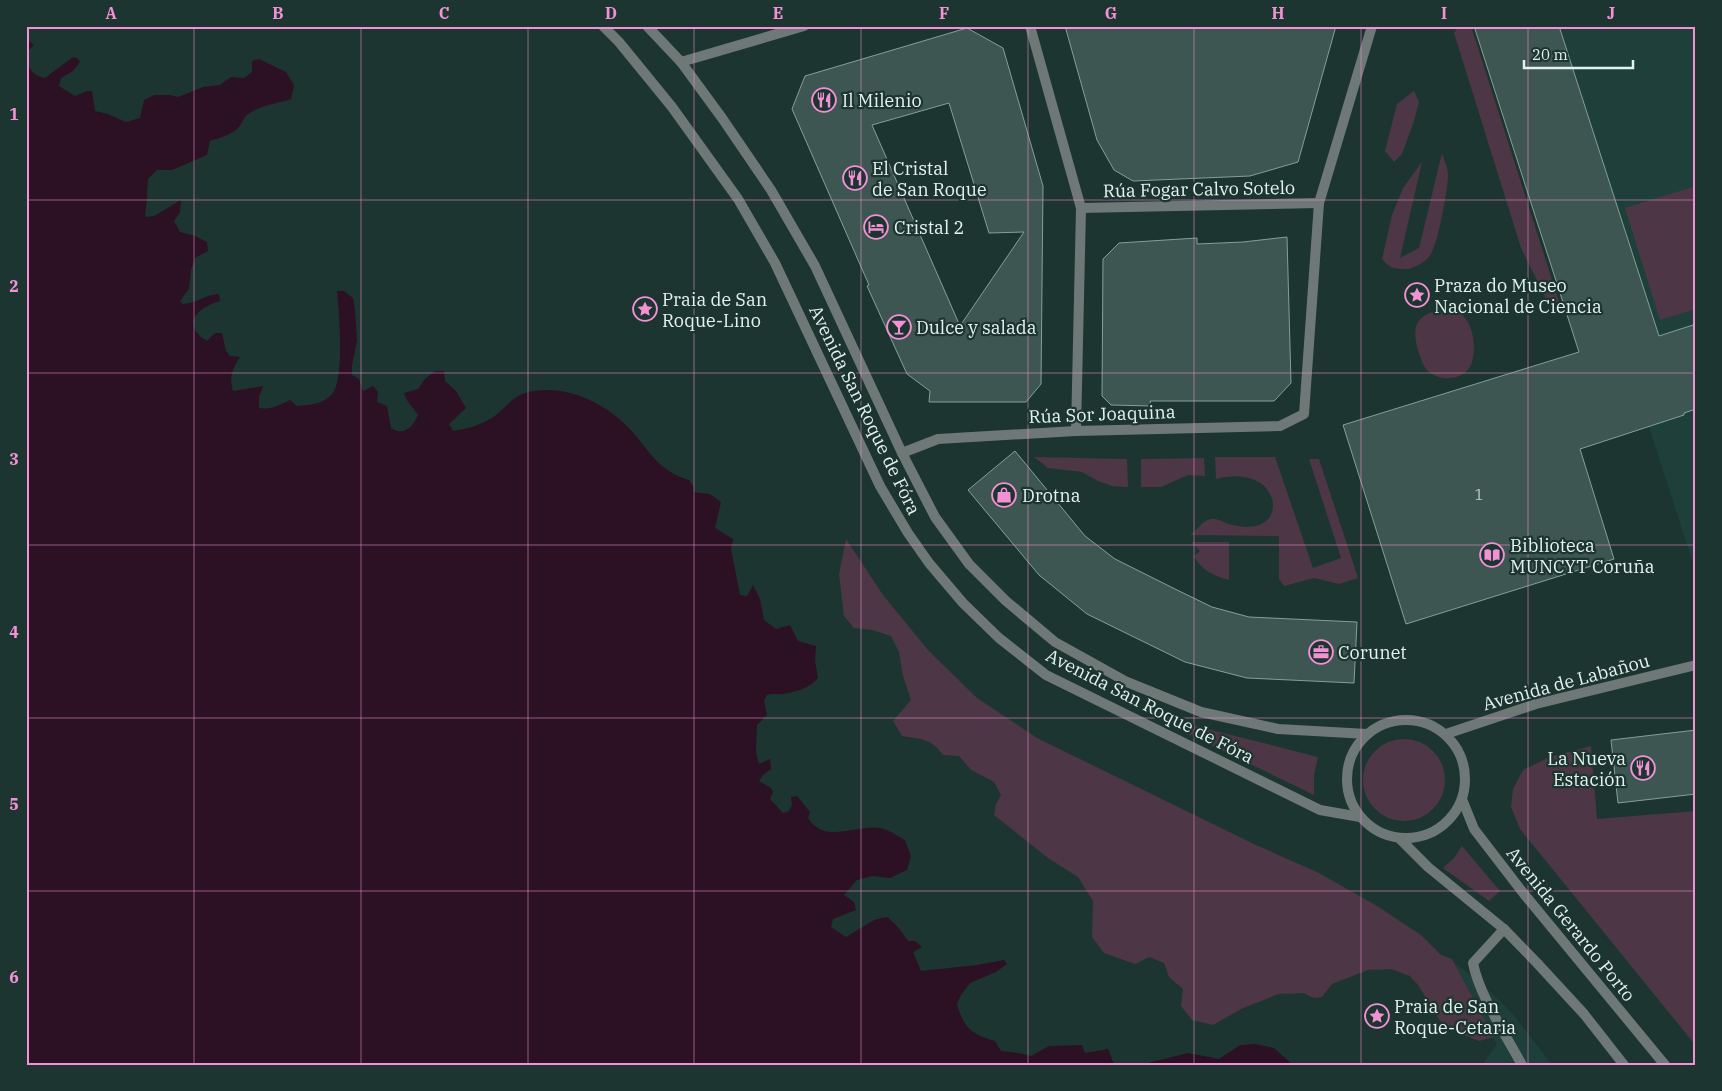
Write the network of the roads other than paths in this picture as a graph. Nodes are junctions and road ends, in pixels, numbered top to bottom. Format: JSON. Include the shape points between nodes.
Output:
{"nodes":[{"id":1,"x":603,"y":26,"type":"edge"},
{"id":2,"x":647,"y":26,"type":"edge"},
{"id":3,"x":804,"y":26,"type":"edge"},
{"id":4,"x":1030,"y":26,"type":"edge"},
{"id":5,"x":1372,"y":26,"type":"edge"},
{"id":6,"x":681,"y":62,"type":"junction"},
{"id":7,"x":1319,"y":203,"type":"junction"},
{"id":8,"x":1080,"y":208,"type":"junction"},
{"id":9,"x":1076,"y":431,"type":"junction"},
{"id":10,"x":902,"y":454,"type":"junction"},
{"id":11,"x":1696,"y":665,"type":"edge"},
{"id":12,"x":1367,"y":734,"type":"junction"},
{"id":13,"x":1446,"y":734,"type":"junction"},
{"id":14,"x":1462,"y":799,"type":"junction"},
{"id":15,"x":1360,"y":816,"type":"junction"},
{"id":16,"x":1399,"y":838,"type":"junction"},
{"id":17,"x":1504,"y":929,"type":"junction"},
{"id":18,"x":1522,"y":1065,"type":"edge"},
{"id":19,"x":1624,"y":1065,"type":"edge"},
{"id":20,"x":1665,"y":1065,"type":"edge"}],
"edges":[{"from":1,"to":15,"type":"street","name":"Avenida San Roque de Fóra","via":[[672,107],[738,199],[776,263],[880,486],[929,563],[963,603],[999,638],[1046,675],[1320,810]]},
{"from":2,"to":6,"type":"street","name":"Avenida San Roque de Fóra"},
{"from":3,"to":6,"type":"street"},
{"from":4,"to":8,"type":"street"},
{"from":5,"to":7,"type":"street"},
{"from":6,"to":10,"type":"street","name":"Avenida San Roque de Fóra","via":[[770,190],[815,266]]},
{"from":7,"to":8,"type":"street","name":"Rúa Fogar Calvo Sotelo"},
{"from":7,"to":9,"type":"street","name":"Rúa Sor Joaquina","via":[[1304,414],[1280,426]]},
{"from":8,"to":9,"type":"street"},
{"from":9,"to":10,"type":"street","name":"Rúa Sor Joaquina","via":[[938,439]]},
{"from":10,"to":12,"type":"street","name":"Avenida San Roque de Fóra","via":[[935,517],[969,564],[1006,601],[1055,642],[1127,682],[1201,712],[1278,729]]},
{"from":11,"to":13,"type":"street","name":"Avenida de Labañou","via":[[1536,704]]},
{"from":12,"to":13,"type":"street","via":[[1397,720],[1414,720],[1432,725]]},
{"from":12,"to":15,"type":"street","via":[[1349,765],[1347,783],[1351,801]]},
{"from":13,"to":14,"type":"street","via":[[1458,748],[1464,764],[1466,782]]},
{"from":14,"to":16,"type":"street","via":[[1455,813],[1431,833]]},
{"from":14,"to":20,"type":"street","name":"Avenida Gerardo Porto","via":[[1474,829]]},
{"from":15,"to":16,"type":"street","via":[[1371,827]]},
{"from":16,"to":17,"type":"street","via":[[1428,867]]},
{"from":17,"to":18,"type":"street","via":[[1474,963],[1476,976]]},
{"from":17,"to":19,"type":"street","via":[[1584,1014]]}]}
